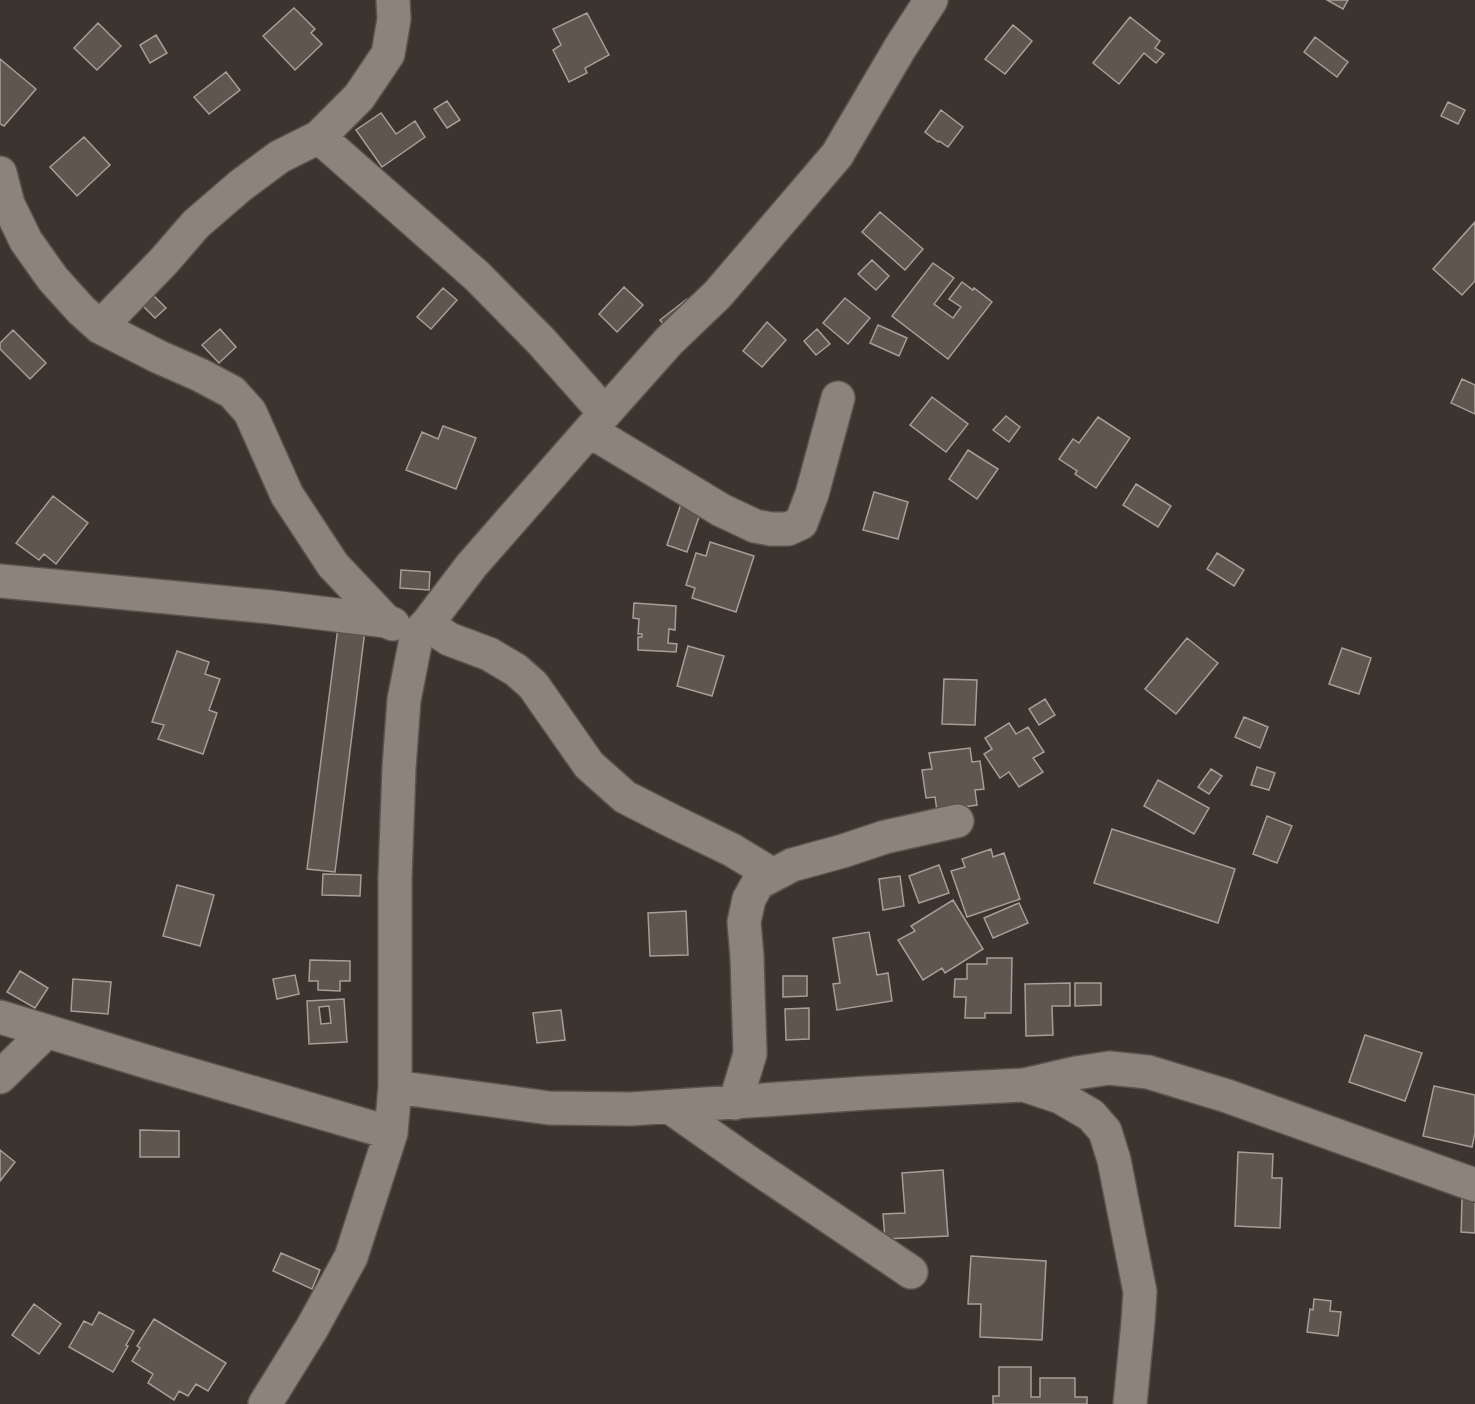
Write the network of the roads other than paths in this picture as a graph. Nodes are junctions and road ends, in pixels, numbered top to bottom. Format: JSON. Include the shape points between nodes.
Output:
{"nodes":[{"id":1,"x":393,"y":0,"type":"edge"},
{"id":2,"x":931,"y":0,"type":"edge"},
{"id":3,"x":319,"y":137,"type":"junction"},
{"id":4,"x":0,"y":173,"type":"edge"},
{"id":5,"x":100,"y":327,"type":"junction"},
{"id":6,"x":838,"y":398,"type":"dead end"},
{"id":7,"x":597,"y":422,"type":"junction"},
{"id":8,"x":0,"y":581,"type":"edge"},
{"id":9,"x":386,"y":621,"type":"junction"},
{"id":10,"x":422,"y":629,"type":"junction"},
{"id":11,"x":957,"y":821,"type":"dead end"},
{"id":12,"x":773,"y":875,"type":"junction"},
{"id":13,"x":0,"y":1017,"type":"edge"},
{"id":14,"x":46,"y":1032,"type":"junction"},
{"id":15,"x":0,"y":1077,"type":"edge"},
{"id":16,"x":1024,"y":1085,"type":"junction"},
{"id":17,"x":395,"y":1087,"type":"junction"},
{"id":18,"x":735,"y":1103,"type":"junction"},
{"id":19,"x":670,"y":1107,"type":"junction"},
{"id":20,"x":391,"y":1133,"type":"junction"},
{"id":21,"x":1475,"y":1185,"type":"edge"},
{"id":22,"x":912,"y":1272,"type":"dead end"},
{"id":23,"x":266,"y":1404,"type":"edge"},
{"id":24,"x":1130,"y":1404,"type":"edge"}],
"edges":[{"from":1,"to":3,"type":"street","via":[[388,54],[359,97]]},
{"from":2,"to":7,"type":"street","via":[[837,155],[718,294],[669,341]]},
{"from":3,"to":5,"type":"street","via":[[279,157],[196,224]]},
{"from":3,"to":7,"type":"street","via":[[477,276],[541,341]]},
{"from":4,"to":5,"type":"street","via":[[8,204],[26,241],[60,287]]},
{"from":5,"to":9,"type":"street","via":[[232,392],[250,412],[286,495],[333,565]]},
{"from":6,"to":7,"type":"street","via":[[805,514],[801,523],[788,529],[755,526],[721,510]]},
{"from":7,"to":10,"type":"street","via":[[471,566]]},
{"from":8,"to":9,"type":"street"},
{"from":9,"to":10,"type":"street"},
{"from":10,"to":12,"type":"street","via":[[489,654],[516,670],[533,685],[589,765],[625,797],[732,850]]},
{"from":10,"to":17,"type":"street","via":[[404,700],[399,768]]},
{"from":11,"to":12,"type":"street","via":[[885,837],[792,865]]},
{"from":12,"to":18,"type":"street","via":[[758,883],[748,899],[744,922],[750,1054]]},
{"from":13,"to":14,"type":"street"},
{"from":14,"to":15,"type":"street"},
{"from":14,"to":20,"type":"street"},
{"from":16,"to":18,"type":"street"},
{"from":16,"to":21,"type":"street","via":[[1109,1068],[1148,1071]]},
{"from":16,"to":24,"type":"street","via":[[1060,1097],[1091,1114],[1105,1131],[1140,1292]]},
{"from":17,"to":19,"type":"street","via":[[549,1108]]},
{"from":17,"to":20,"type":"street"},
{"from":18,"to":19,"type":"street"},
{"from":19,"to":22,"type":"street"},
{"from":20,"to":23,"type":"street","via":[[351,1257]]}]}
